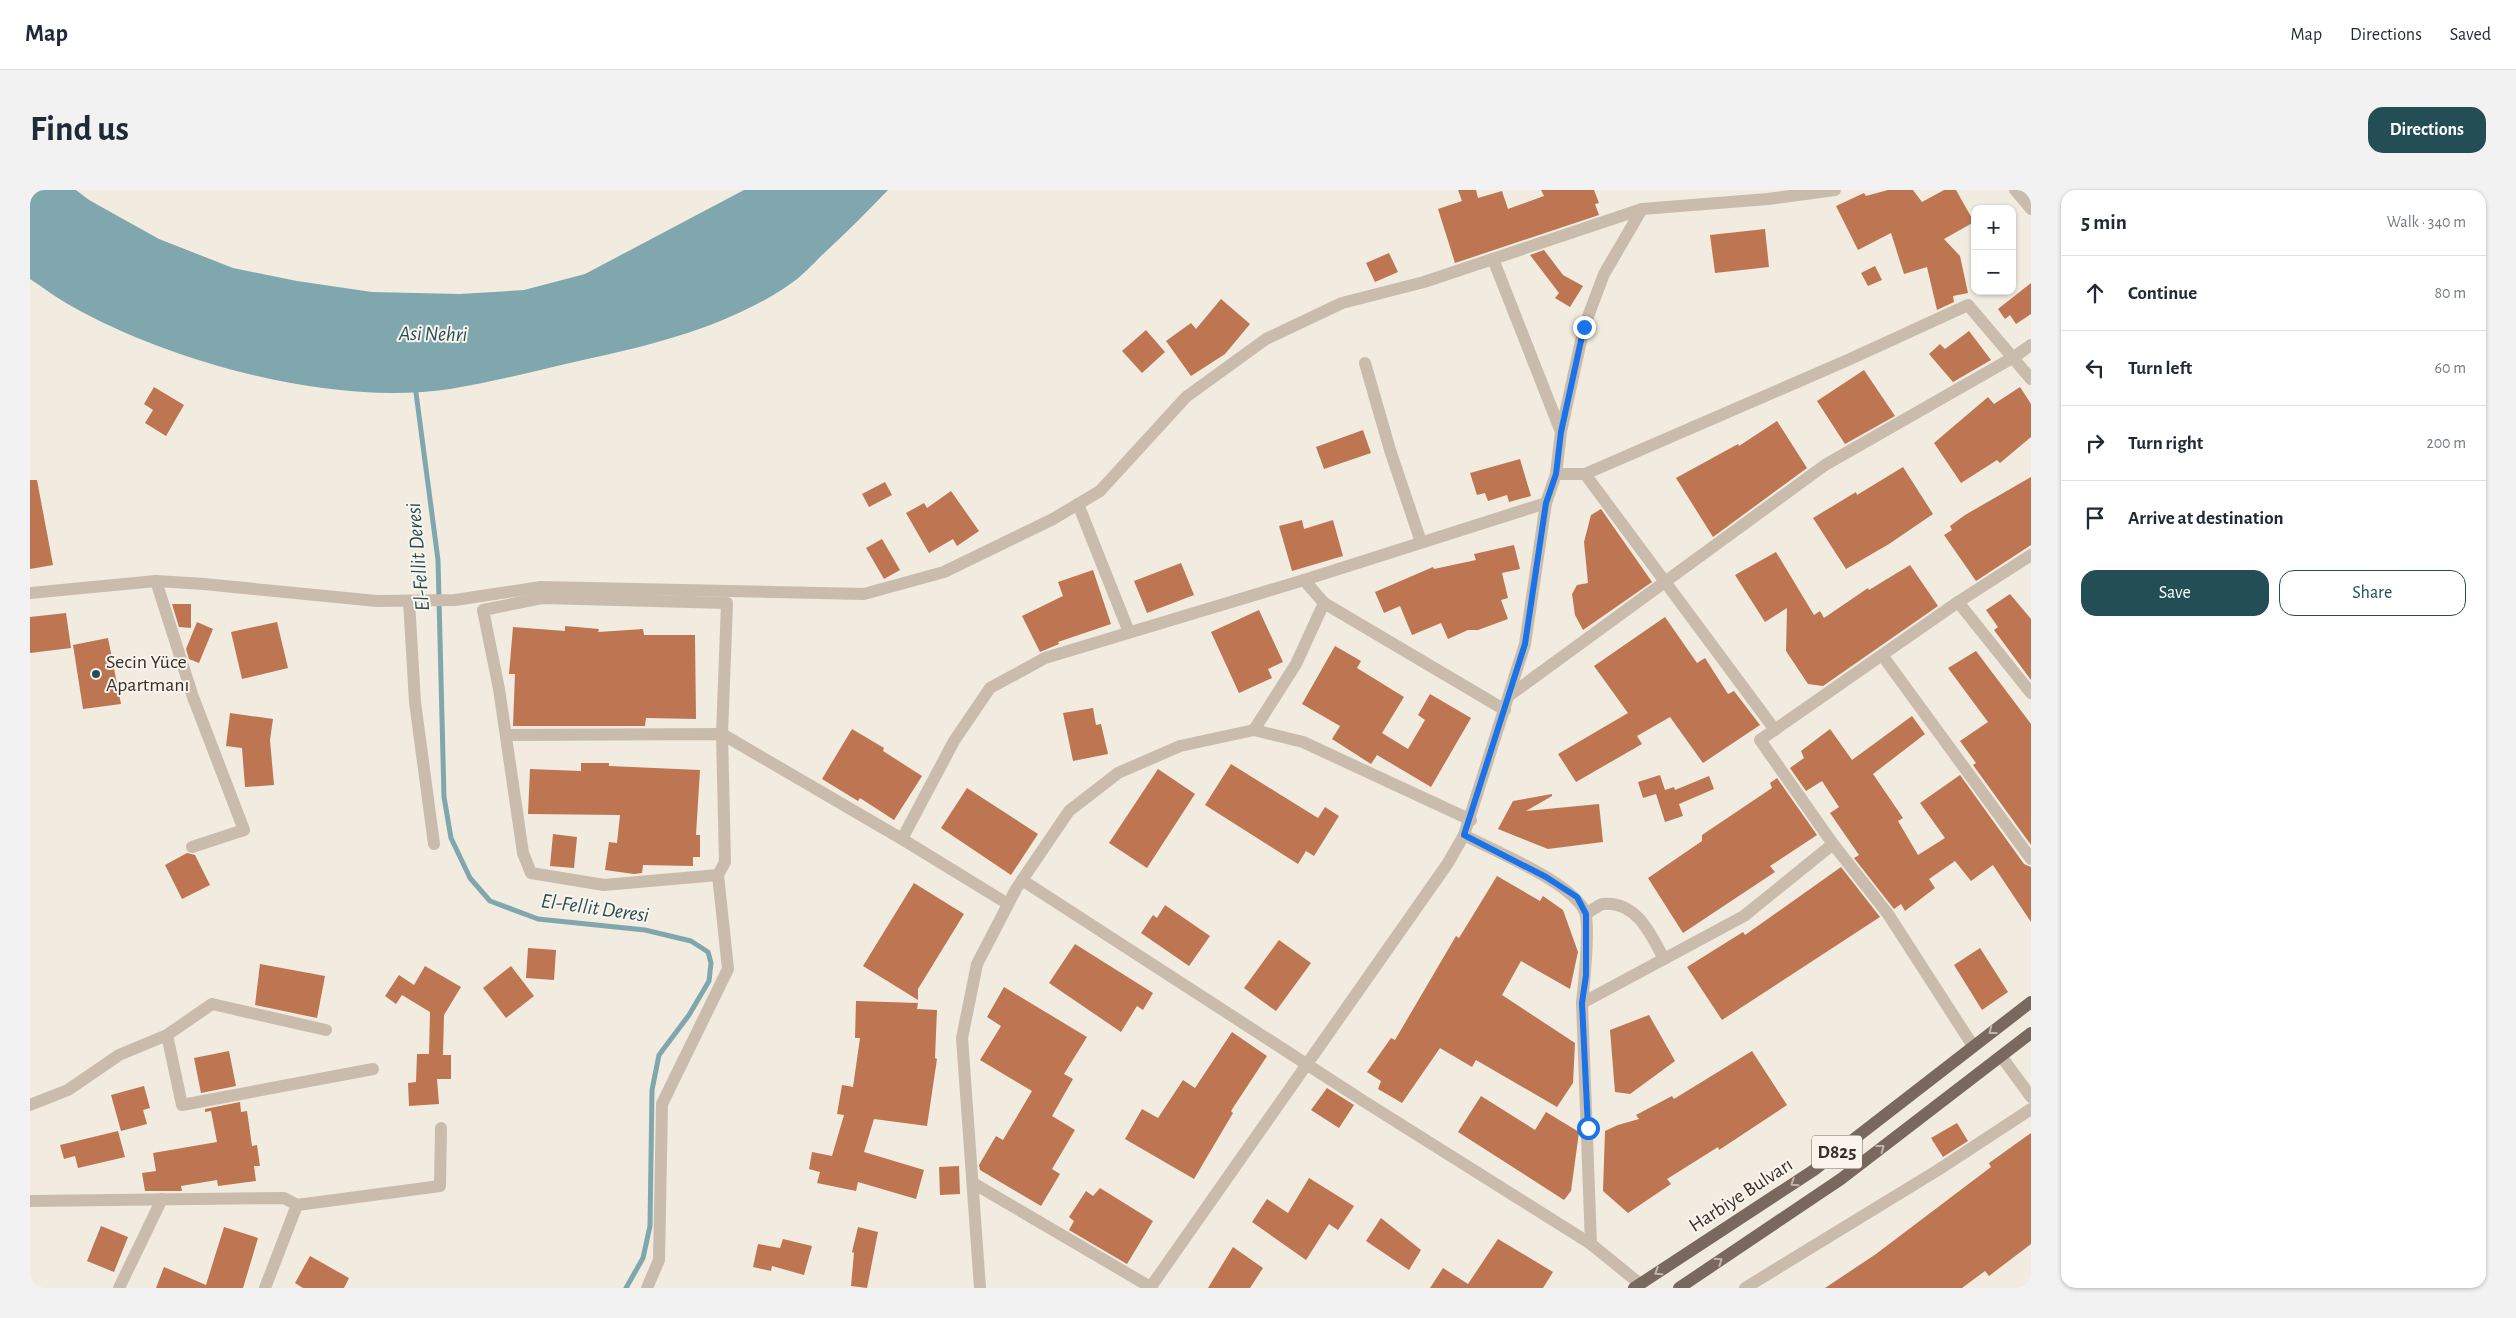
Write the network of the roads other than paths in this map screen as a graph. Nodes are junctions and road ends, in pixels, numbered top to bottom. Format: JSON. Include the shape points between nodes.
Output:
{"nodes":[{"id":1,"x":1835,"y":190,"type":"edge"},
{"id":2,"x":2015,"y":190,"type":"edge"},
{"id":3,"x":1642,"y":209,"type":"junction"},
{"id":4,"x":2031,"y":209,"type":"edge"},
{"id":5,"x":1493,"y":259,"type":"junction"},
{"id":6,"x":2031,"y":345,"type":"edge"},
{"id":7,"x":2014,"y":357,"type":"junction"},
{"id":8,"x":1365,"y":363,"type":"dead end"},
{"id":9,"x":2031,"y":379,"type":"edge"},
{"id":10,"x":1561,"y":432,"type":"junction"},
{"id":11,"x":1556,"y":474,"type":"junction"},
{"id":12,"x":1585,"y":474,"type":"junction"},
{"id":13,"x":1546,"y":503,"type":"junction"},
{"id":14,"x":1078,"y":504,"type":"junction"},
{"id":15,"x":1421,"y":542,"type":"junction"},
{"id":16,"x":2031,"y":555,"type":"edge"},
{"id":17,"x":1304,"y":580,"type":"junction"},
{"id":18,"x":1665,"y":581,"type":"junction"},
{"id":19,"x":156,"y":582,"type":"junction"},
{"id":20,"x":30,"y":593,"type":"edge"},
{"id":21,"x":409,"y":601,"type":"junction"},
{"id":22,"x":1958,"y":602,"type":"junction"},
{"id":23,"x":482,"y":603,"type":"junction"},
{"id":24,"x":1324,"y":603,"type":"junction"},
{"id":25,"x":1129,"y":632,"type":"junction"},
{"id":26,"x":1882,"y":655,"type":"junction"},
{"id":27,"x":2031,"y":693,"type":"edge"},
{"id":28,"x":1510,"y":695,"type":"junction"},
{"id":29,"x":1505,"y":710,"type":"junction"},
{"id":30,"x":1254,"y":730,"type":"junction"},
{"id":31,"x":1775,"y":730,"type":"junction"},
{"id":32,"x":722,"y":734,"type":"junction"},
{"id":33,"x":506,"y":735,"type":"junction"},
{"id":34,"x":1471,"y":820,"type":"junction"},
{"id":35,"x":1464,"y":835,"type":"junction"},
{"id":36,"x":902,"y":839,"type":"junction"},
{"id":37,"x":434,"y":844,"type":"dead end"},
{"id":38,"x":1833,"y":844,"type":"junction"},
{"id":39,"x":192,"y":847,"type":"dead end"},
{"id":40,"x":2031,"y":859,"type":"edge"},
{"id":41,"x":718,"y":874,"type":"junction"},
{"id":42,"x":1022,"y":880,"type":"junction"},
{"id":43,"x":1008,"y":904,"type":"junction"},
{"id":44,"x":1586,"y":914,"type":"junction"},
{"id":45,"x":1664,"y":959,"type":"junction"},
{"id":46,"x":2031,"y":1002,"type":"edge"},
{"id":47,"x":1582,"y":1003,"type":"junction"},
{"id":48,"x":326,"y":1030,"type":"dead end"},
{"id":49,"x":2031,"y":1034,"type":"edge"},
{"id":50,"x":167,"y":1035,"type":"junction"},
{"id":51,"x":1973,"y":1046,"type":"junction"},
{"id":52,"x":2001,"y":1056,"type":"junction"},
{"id":53,"x":1307,"y":1064,"type":"junction"},
{"id":54,"x":373,"y":1069,"type":"dead end"},
{"id":55,"x":2031,"y":1097,"type":"edge"},
{"id":56,"x":30,"y":1106,"type":"edge"},
{"id":57,"x":2031,"y":1108,"type":"edge"},
{"id":58,"x":441,"y":1128,"type":"dead end"},
{"id":59,"x":973,"y":1183,"type":"junction"},
{"id":60,"x":162,"y":1199,"type":"junction"},
{"id":61,"x":30,"y":1201,"type":"edge"},
{"id":62,"x":297,"y":1205,"type":"junction"},
{"id":63,"x":1591,"y":1244,"type":"junction"},
{"id":64,"x":1637,"y":1286,"type":"edge"},
{"id":65,"x":119,"y":1288,"type":"edge"},
{"id":66,"x":265,"y":1288,"type":"edge"},
{"id":67,"x":646,"y":1288,"type":"edge"},
{"id":68,"x":980,"y":1288,"type":"edge"},
{"id":69,"x":1151,"y":1288,"type":"edge"},
{"id":70,"x":1679,"y":1288,"type":"edge"},
{"id":71,"x":1745,"y":1288,"type":"edge"}],
"edges":[{"from":1,"to":3,"type":"street"},
{"from":2,"to":4,"type":"street"},
{"from":3,"to":5,"type":"street"},
{"from":3,"to":10,"type":"street","via":[[1604,274],[1584,327]]},
{"from":5,"to":10,"type":"street"},
{"from":5,"to":14,"type":"street","via":[[1424,282],[1342,303],[1266,339],[1186,397],[1100,491]]},
{"from":6,"to":7,"type":"street"},
{"from":7,"to":9,"type":"street"},
{"from":7,"to":12,"type":"street","via":[[1968,305]]},
{"from":7,"to":18,"type":"street","via":[[1825,464]]},
{"from":8,"to":15,"type":"street"},
{"from":10,"to":11,"type":"street"},
{"from":11,"to":12,"type":"street"},
{"from":11,"to":13,"type":"street"},
{"from":12,"to":18,"type":"street"},
{"from":13,"to":15,"type":"street"},
{"from":13,"to":28,"type":"street","via":[[1525,644]]},
{"from":14,"to":23,"type":"street","via":[[944,572],[864,594],[541,587]]},
{"from":14,"to":25,"type":"street"},
{"from":15,"to":17,"type":"street"},
{"from":16,"to":22,"type":"street"},
{"from":17,"to":24,"type":"street"},
{"from":17,"to":25,"type":"street"},
{"from":18,"to":28,"type":"street"},
{"from":18,"to":31,"type":"street"},
{"from":19,"to":20,"type":"street"},
{"from":19,"to":21,"type":"street"},
{"from":19,"to":39,"type":"street","via":[[193,697],[244,830]]},
{"from":21,"to":23,"type":"street"},
{"from":21,"to":37,"type":"street","via":[[415,702]]},
{"from":22,"to":26,"type":"street"},
{"from":22,"to":27,"type":"street"},
{"from":23,"to":32,"type":"street","via":[[542,598],[727,603]]},
{"from":23,"to":33,"type":"street"},
{"from":24,"to":29,"type":"street"},
{"from":24,"to":30,"type":"street","via":[[1296,664]]},
{"from":25,"to":36,"type":"street","via":[[1045,658],[990,688],[954,741]]},
{"from":26,"to":31,"type":"street"},
{"from":26,"to":40,"type":"street"},
{"from":28,"to":29,"type":"street"},
{"from":29,"to":34,"type":"street"},
{"from":30,"to":34,"type":"street","via":[[1303,742]]},
{"from":30,"to":42,"type":"street","via":[[1180,746],[1118,773],[1069,811]]},
{"from":31,"to":38,"type":"street","via":[[1760,740]]},
{"from":32,"to":33,"type":"street"},
{"from":32,"to":36,"type":"street"},
{"from":32,"to":41,"type":"street","via":[[725,862]]},
{"from":33,"to":41,"type":"street","via":[[523,854],[531,873],[604,885]]},
{"from":34,"to":35,"type":"street"},
{"from":35,"to":44,"type":"street","via":[[1546,877],[1577,897]]},
{"from":35,"to":53,"type":"street","via":[[1448,863]]},
{"from":36,"to":43,"type":"street"},
{"from":38,"to":45,"type":"street","via":[[1744,916]]},
{"from":38,"to":51,"type":"street","via":[[1888,914]]},
{"from":41,"to":67,"type":"street","via":[[728,969],[662,1104],[659,1260]]},
{"from":42,"to":43,"type":"street"},
{"from":42,"to":53,"type":"street"},
{"from":43,"to":59,"type":"street","via":[[977,964],[962,1038]]},
{"from":44,"to":45,"type":"street","via":[[1602,904],[1624,907],[1645,924]]},
{"from":44,"to":47,"type":"street","via":[[1586,975]]},
{"from":45,"to":47,"type":"street"},
{"from":46,"to":51,"type":"main road","name":"Harbiye Bulvarı","number":"D825","one_way":true},
{"from":47,"to":63,"type":"street"},
{"from":48,"to":50,"type":"street","via":[[212,1004]]},
{"from":49,"to":52,"type":"main road","name":"Harbiye Bulvarı","number":"D825"},
{"from":50,"to":54,"type":"street","via":[[182,1105]]},
{"from":50,"to":56,"type":"street","via":[[119,1055],[68,1090]]},
{"from":51,"to":64,"type":"main road","name":"Harbiye Bulvarı","number":"D825","one_way":true,"via":[[1814,1170]]},
{"from":52,"to":55,"type":"street"},
{"from":70,"to":52,"type":"main road","name":"Harbiye Bulvarı","number":"D825","one_way":true,"via":[[1841,1179]]},
{"from":53,"to":63,"type":"street"},
{"from":53,"to":69,"type":"street"},
{"from":57,"to":71,"type":"street","via":[[1938,1170]]},
{"from":58,"to":62,"type":"street","via":[[440,1186]]},
{"from":59,"to":68,"type":"street"},
{"from":59,"to":69,"type":"street"},
{"from":60,"to":61,"type":"street"},
{"from":60,"to":62,"type":"street","via":[[284,1198]]},
{"from":60,"to":65,"type":"street"},
{"from":62,"to":66,"type":"street"},
{"from":63,"to":64,"type":"street"}]}
